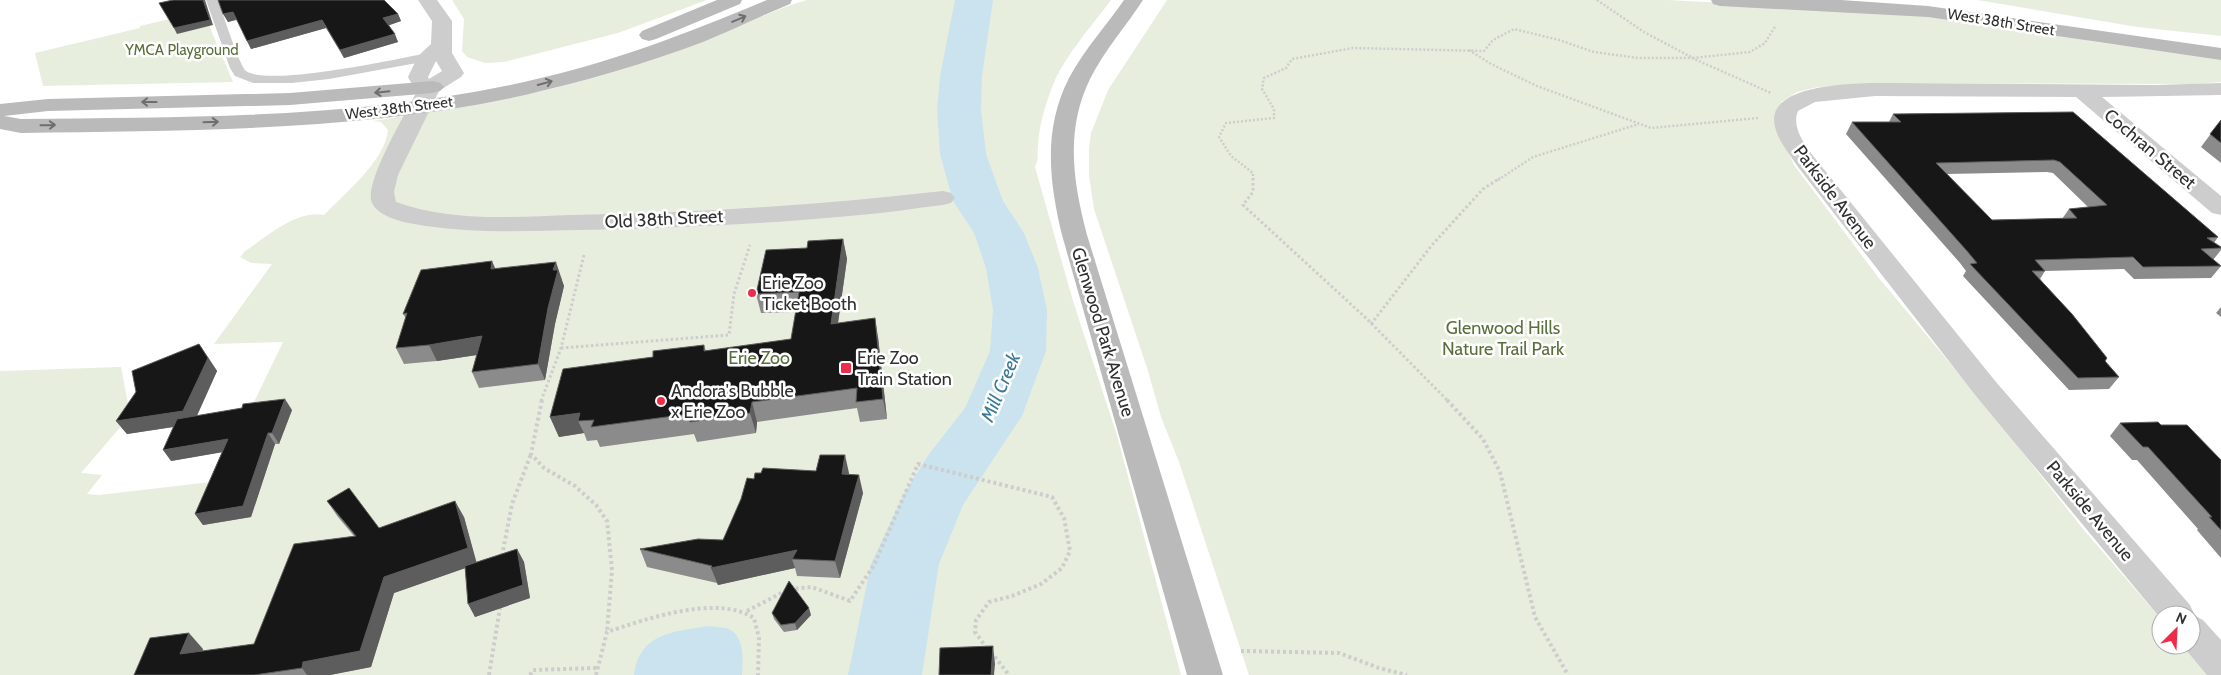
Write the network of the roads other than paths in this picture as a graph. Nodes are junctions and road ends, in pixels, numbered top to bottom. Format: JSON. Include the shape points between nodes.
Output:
{"nodes":[{"id":1,"x":212,"y":0,"type":"edge"},
{"id":2,"x":428,"y":0,"type":"edge"},
{"id":3,"x":733,"y":0,"type":"edge"},
{"id":4,"x":783,"y":0,"type":"edge"},
{"id":5,"x":1134,"y":0,"type":"edge"},
{"id":6,"x":1720,"y":0,"type":"edge"},
{"id":7,"x":1924,"y":0,"type":"edge"},
{"id":8,"x":2221,"y":43,"type":"edge"},
{"id":9,"x":434,"y":52,"type":"junction"},
{"id":10,"x":2221,"y":54,"type":"edge"},
{"id":11,"x":497,"y":86,"type":"junction"},
{"id":12,"x":430,"y":87,"type":"junction"},
{"id":13,"x":2221,"y":89,"type":"edge"},
{"id":14,"x":2080,"y":90,"type":"junction"},
{"id":15,"x":418,"y":108,"type":"junction"},
{"id":16,"x":0,"y":111,"type":"edge"},
{"id":17,"x":0,"y":122,"type":"edge"},
{"id":18,"x":943,"y":198,"type":"dead end"},
{"id":19,"x":2221,"y":208,"type":"edge"},
{"id":20,"x":2170,"y":605,"type":"edge"},
{"id":21,"x":2201,"y":642,"type":"edge"},
{"id":22,"x":2221,"y":666,"type":"edge"},
{"id":23,"x":1205,"y":675,"type":"edge"}],
"edges":[{"from":1,"to":9,"type":"lane","via":[[237,68],[253,79],[305,78]]},
{"from":2,"to":9,"type":"street","via":[[442,21]]},
{"from":3,"to":11,"type":"main road","name":"West 38th Street","via":[[627,43]]},
{"from":11,"to":4,"type":"main road","name":"West 38th Street","one_way":true,"via":[[630,60],[696,37]]},
{"from":5,"to":23,"type":"main road","name":"Glenwood Park Avenue","via":[[1079,79],[1069,104],[1062,138],[1062,176],[1074,236]]},
{"from":6,"to":10,"type":"main road","name":"West 38th Street","via":[[1937,12],[2132,44]]},
{"from":7,"to":8,"type":"main road","name":"West 38th Street"},
{"from":9,"to":12,"type":"street","via":[[422,65],[418,77],[420,82]]},
{"from":9,"to":12,"type":"street","via":[[454,73]]},
{"from":11,"to":12,"type":"main road","name":"West 38th Street"},
{"from":11,"to":15,"type":"main road","name":"West 38th Street"},
{"from":12,"to":15,"type":"street"},
{"from":12,"to":16,"type":"main road","name":"West 38th Street","one_way":true,"via":[[337,96],[48,105]]},
{"from":13,"to":14,"type":"street"},
{"from":14,"to":19,"type":"street","name":"Cochran Street"},
{"from":14,"to":20,"type":"street","name":"Parkside Avenue","via":[[1872,91],[1816,96],[1790,110],[1788,134],[1818,178],[1986,389]]},
{"from":17,"to":15,"type":"main road","name":"West 38th Street","one_way":true,"via":[[21,126],[215,122],[340,116]]},
{"from":15,"to":18,"type":"street","name":"Old 38th Street","via":[[382,185],[386,207],[400,215],[447,222],[562,223],[806,212]]},
{"from":21,"to":22,"type":"street"}]}
